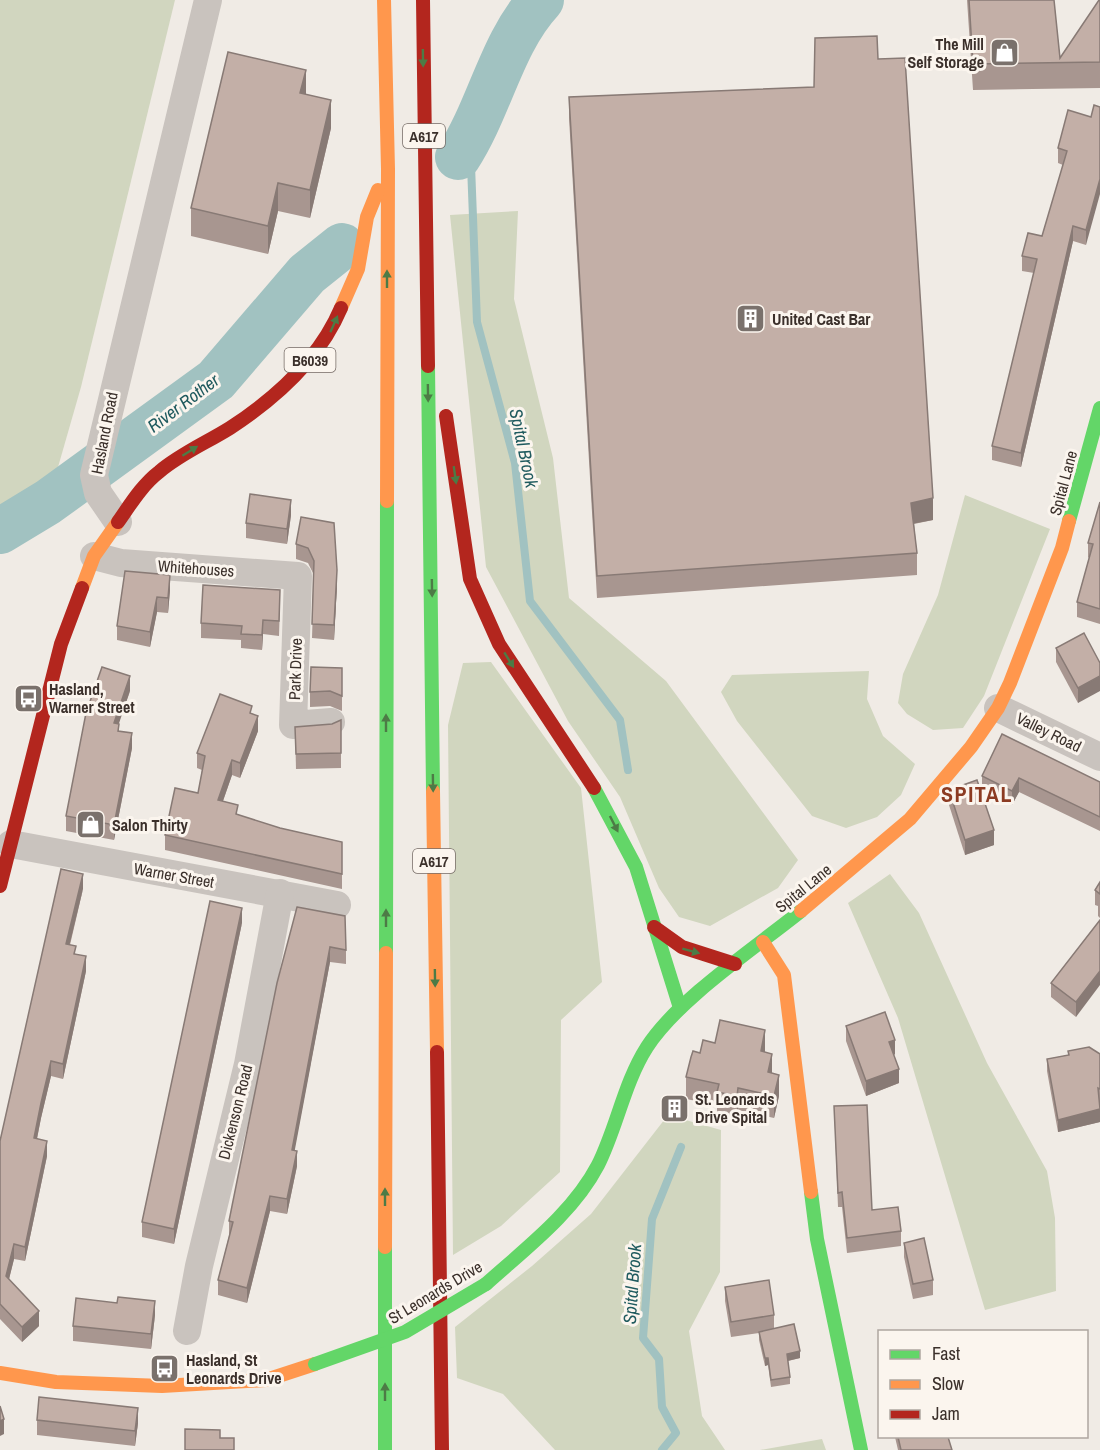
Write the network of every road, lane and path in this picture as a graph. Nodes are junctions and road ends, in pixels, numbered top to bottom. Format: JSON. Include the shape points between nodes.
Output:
{"nodes":[{"id":1,"x":208,"y":0,"type":"edge"},
{"id":2,"x":384,"y":0,"type":"edge"},
{"id":3,"x":423,"y":0,"type":"edge"},
{"id":4,"x":388,"y":169,"type":"junction"},
{"id":5,"x":426,"y":271,"type":"junction"},
{"id":6,"x":1100,"y":408,"type":"edge"},
{"id":7,"x":118,"y":522,"type":"junction"},
{"id":8,"x":94,"y":556,"type":"junction"},
{"id":9,"x":298,"y":576,"type":"joint"},
{"id":10,"x":998,"y":708,"type":"junction"},
{"id":11,"x":331,"y":722,"type":"edge"},
{"id":12,"x":1100,"y":757,"type":"edge"},
{"id":13,"x":11,"y":844,"type":"junction"},
{"id":14,"x":0,"y":886,"type":"edge"},
{"id":15,"x":280,"y":893,"type":"junction"},
{"id":16,"x":337,"y":905,"type":"dead end"},
{"id":17,"x":654,"y":927,"type":"junction"},
{"id":18,"x":763,"y":942,"type":"junction"},
{"id":19,"x":735,"y":964,"type":"junction"},
{"id":20,"x":680,"y":1008,"type":"junction"},
{"id":21,"x":187,"y":1330,"type":"dead end"},
{"id":22,"x":0,"y":1373,"type":"edge"},
{"id":23,"x":385,"y":1450,"type":"edge"},
{"id":24,"x":442,"y":1450,"type":"edge"},
{"id":25,"x":861,"y":1450,"type":"edge"}],
"edges":[{"from":1,"to":7,"type":"street","name":"Hasland Road","via":[[94,475],[98,493]]},
{"from":2,"to":4,"type":"main road","number":"A617"},
{"from":3,"to":5,"type":"main road","number":"A617","one_way":true},
{"from":7,"to":4,"type":"main road","number":"B6039","one_way":true,"via":[[159,472],[230,428],[306,366],[331,332],[358,269],[367,217]]},
{"from":23,"to":4,"type":"main road","number":"A617","one_way":true},
{"from":5,"to":17,"type":"main road","one_way":true,"via":[[470,579],[499,644],[603,802],[636,867]]},
{"from":5,"to":24,"type":"main road","number":"A617","one_way":true},
{"from":6,"to":10,"type":"main road","name":"Spital Lane","via":[[1062,548]]},
{"from":7,"to":8,"type":"main road","number":"B6039"},
{"from":8,"to":9,"type":"street","name":"Whitehouses","via":[[121,563]]},
{"from":8,"to":13,"type":"main road","number":"B6039","via":[[61,644]]},
{"from":9,"to":11,"type":"street","name":"Park Drive","via":[[293,724]]},
{"from":10,"to":12,"type":"street","name":"Valley Road"},
{"from":10,"to":18,"type":"main road","name":"Spital Lane","via":[[910,819]]},
{"from":13,"to":14,"type":"main road","number":"B6039"},
{"from":13,"to":15,"type":"street","name":"Warner Street"},
{"from":15,"to":16,"type":"street","name":"Warner Street"},
{"from":15,"to":21,"type":"street","name":"Dickenson Road","via":[[248,1064],[220,1172]]},
{"from":17,"to":19,"type":"main road","one_way":true,"via":[[680,949]]},
{"from":17,"to":20,"type":"main road"},
{"from":18,"to":19,"type":"main road","name":"St Leonards Drive"},
{"from":18,"to":25,"type":"main road","via":[[784,975],[817,1239]]},
{"from":19,"to":20,"type":"main road","name":"St Leonards Drive"},
{"from":20,"to":22,"type":"main road","name":"St Leonards Drive","bridge":true,"via":[[647,1047],[598,1165],[567,1210],[486,1284],[405,1332],[266,1380],[162,1386],[56,1382]]}]}
